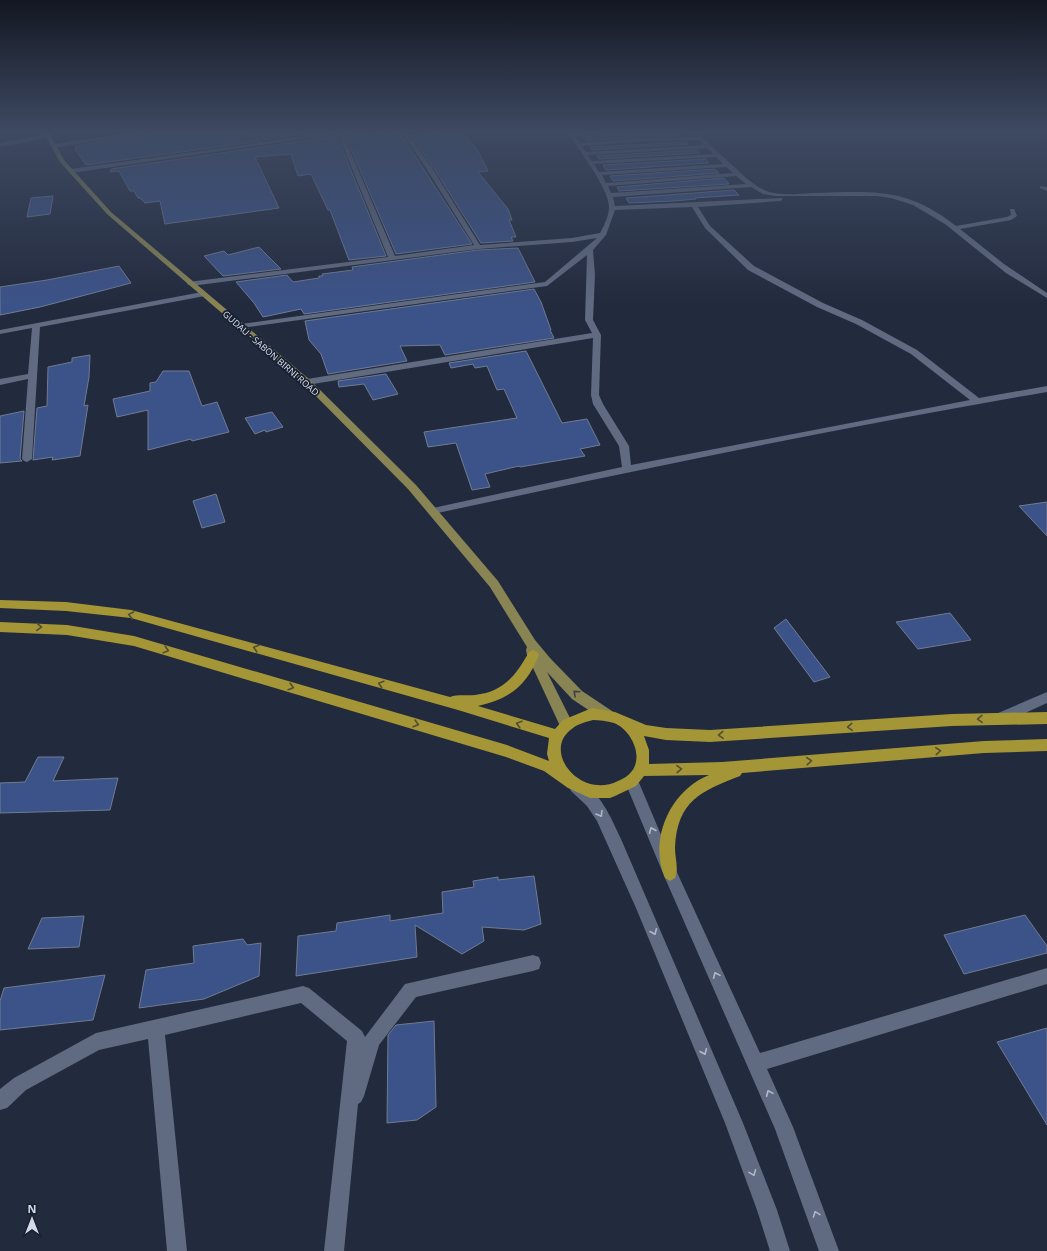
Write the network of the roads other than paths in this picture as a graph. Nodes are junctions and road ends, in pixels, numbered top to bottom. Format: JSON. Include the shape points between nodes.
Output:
{"nodes":[{"id":1,"x":87,"y":189,"type":"edge"},
{"id":2,"x":363,"y":189,"type":"edge"},
{"id":3,"x":442,"y":189,"type":"edge"},
{"id":4,"x":606,"y":189,"type":"edge"},
{"id":5,"x":689,"y":189,"type":"edge"},
{"id":6,"x":759,"y":189,"type":"edge"},
{"id":7,"x":609,"y":195,"type":"junction"},
{"id":8,"x":796,"y":196,"type":"junction"},
{"id":9,"x":694,"y":205,"type":"junction"},
{"id":10,"x":612,"y":208,"type":"junction"},
{"id":11,"x":1012,"y":210,"type":"dead end"},
{"id":12,"x":955,"y":228,"type":"junction"},
{"id":13,"x":603,"y":235,"type":"junction"},
{"id":14,"x":572,"y":240,"type":"junction"},
{"id":15,"x":478,"y":247,"type":"junction"},
{"id":16,"x":590,"y":250,"type":"junction"},
{"id":17,"x":392,"y":258,"type":"junction"},
{"id":18,"x":191,"y":284,"type":"junction"},
{"id":19,"x":202,"y":294,"type":"junction"},
{"id":20,"x":1047,"y":296,"type":"edge"},
{"id":21,"x":36,"y":325,"type":"junction"},
{"id":22,"x":241,"y":326,"type":"junction"},
{"id":23,"x":0,"y":332,"type":"edge"},
{"id":24,"x":596,"y":335,"type":"junction"},
{"id":25,"x":32,"y":376,"type":"junction"},
{"id":26,"x":0,"y":382,"type":"edge"},
{"id":27,"x":307,"y":382,"type":"junction"},
{"id":28,"x":1047,"y":389,"type":"edge"},
{"id":29,"x":977,"y":401,"type":"junction"},
{"id":30,"x":27,"y":459,"type":"dead end"},
{"id":31,"x":627,"y":469,"type":"junction"},
{"id":32,"x":433,"y":512,"type":"junction"},
{"id":33,"x":0,"y":604,"type":"edge"},
{"id":34,"x":0,"y":627,"type":"edge"},
{"id":35,"x":532,"y":649,"type":"junction"},
{"id":36,"x":1047,"y":697,"type":"edge"},
{"id":37,"x":437,"y":700,"type":"junction"},
{"id":38,"x":607,"y":715,"type":"junction"},
{"id":39,"x":1001,"y":718,"type":"junction"},
{"id":40,"x":1047,"y":718,"type":"edge"},
{"id":41,"x":624,"y":723,"type":"junction"},
{"id":42,"x":566,"y":724,"type":"junction"},
{"id":43,"x":557,"y":735,"type":"junction"},
{"id":44,"x":1047,"y":746,"type":"edge"},
{"id":45,"x":768,"y":764,"type":"junction"},
{"id":46,"x":636,"y":776,"type":"junction"},
{"id":47,"x":572,"y":783,"type":"junction"},
{"id":48,"x":670,"y":873,"type":"junction"},
{"id":49,"x":533,"y":963,"type":"dead end"},
{"id":50,"x":1047,"y":976,"type":"edge"},
{"id":51,"x":156,"y":1028,"type":"junction"},
{"id":52,"x":756,"y":1063,"type":"junction"},
{"id":53,"x":0,"y":1101,"type":"edge"},
{"id":54,"x":347,"y":1120,"type":"junction"},
{"id":55,"x":177,"y":1251,"type":"edge"},
{"id":56,"x":334,"y":1251,"type":"edge"},
{"id":57,"x":780,"y":1251,"type":"edge"},
{"id":58,"x":829,"y":1251,"type":"edge"}],
"edges":[{"from":1,"to":18,"type":"main road","name":"GUDAU - SABON BIRNI ROAD","via":[[109,213]]},
{"from":2,"to":17,"type":"street"},
{"from":3,"to":15,"type":"street"},
{"from":4,"to":7,"type":"street"},
{"from":5,"to":7,"type":"street"},
{"from":6,"to":8,"type":"street","via":[[770,194]]},
{"from":7,"to":10,"type":"street"},
{"from":8,"to":9,"type":"street"},
{"from":8,"to":12,"type":"street","via":[[894,197],[917,204]]},
{"from":9,"to":10,"type":"street"},
{"from":9,"to":29,"type":"street","via":[[707,227],[751,268],[914,352]]},
{"from":10,"to":13,"type":"street"},
{"from":11,"to":12,"type":"street","via":[[1014,216],[1009,219]]},
{"from":12,"to":20,"type":"street","via":[[988,256]]},
{"from":13,"to":14,"type":"street"},
{"from":13,"to":16,"type":"street"},
{"from":14,"to":15,"type":"street"},
{"from":14,"to":16,"type":"street"},
{"from":15,"to":17,"type":"street"},
{"from":16,"to":22,"type":"street","via":[[547,284]]},
{"from":16,"to":24,"type":"street","via":[[590,320]]},
{"from":17,"to":18,"type":"street"},
{"from":18,"to":19,"type":"main road","name":"GUDAU - SABON BIRNI ROAD"},
{"from":19,"to":21,"type":"street"},
{"from":19,"to":22,"type":"main road","name":"GUDAU - SABON BIRNI ROAD"},
{"from":21,"to":23,"type":"street"},
{"from":21,"to":25,"type":"street"},
{"from":22,"to":27,"type":"main road","name":"GUDAU - SABON BIRNI ROAD"},
{"from":24,"to":27,"type":"street"},
{"from":24,"to":31,"type":"street","via":[[595,395],[624,446]]},
{"from":25,"to":26,"type":"street"},
{"from":25,"to":30,"type":"street"},
{"from":27,"to":32,"type":"main road","name":"GUDAU - SABON BIRNI ROAD","via":[[412,487]]},
{"from":28,"to":29,"type":"street"},
{"from":29,"to":31,"type":"street"},
{"from":31,"to":32,"type":"street"},
{"from":32,"to":35,"type":"main road","name":"GUDAU - SABON BIRNI ROAD","via":[[494,584]]},
{"from":37,"to":33,"type":"highway","one_way":true,"via":[[131,614],[92,608]]},
{"from":34,"to":47,"type":"highway","one_way":true,"via":[[33,626],[65,629],[134,641],[507,751],[549,767]]},
{"from":35,"to":37,"type":"highway","via":[[530,666],[510,688],[500,694],[458,702]]},
{"from":38,"to":35,"type":"main road","one_way":true,"via":[[576,695]]},
{"from":35,"to":42,"type":"main road"},
{"from":36,"to":39,"type":"street"},
{"from":43,"to":37,"type":"highway","one_way":true},
{"from":38,"to":41,"type":"highway"},
{"from":38,"to":42,"type":"highway","via":[[592,714],[578,717]]},
{"from":39,"to":40,"type":"highway"},
{"from":39,"to":41,"type":"highway","one_way":true,"via":[[710,736],[646,731]]},
{"from":41,"to":46,"type":"highway","via":[[634,731],[644,757]]},
{"from":42,"to":43,"type":"highway"},
{"from":43,"to":47,"type":"highway","via":[[553,748],[555,762],[562,775]]},
{"from":45,"to":44,"type":"highway","one_way":true,"via":[[984,747]]},
{"from":46,"to":45,"type":"highway","one_way":true},
{"from":45,"to":48,"type":"highway","via":[[715,778],[686,796],[672,819],[667,846]]},
{"from":46,"to":47,"type":"highway","via":[[615,791],[599,793]]},
{"from":48,"to":46,"type":"street","one_way":true},
{"from":47,"to":57,"type":"street","one_way":true,"via":[[592,802],[602,816],[640,897],[734,1123]]},
{"from":52,"to":48,"type":"street","one_way":true},
{"from":49,"to":54,"type":"street","via":[[411,990],[372,1040]]},
{"from":50,"to":52,"type":"street"},
{"from":51,"to":53,"type":"street","via":[[96,1042],[20,1084]]},
{"from":51,"to":54,"type":"street","via":[[303,994],[356,1037]]},
{"from":51,"to":55,"type":"street"},
{"from":58,"to":52,"type":"street","one_way":true,"via":[[784,1127]]},
{"from":54,"to":56,"type":"street"}]}
